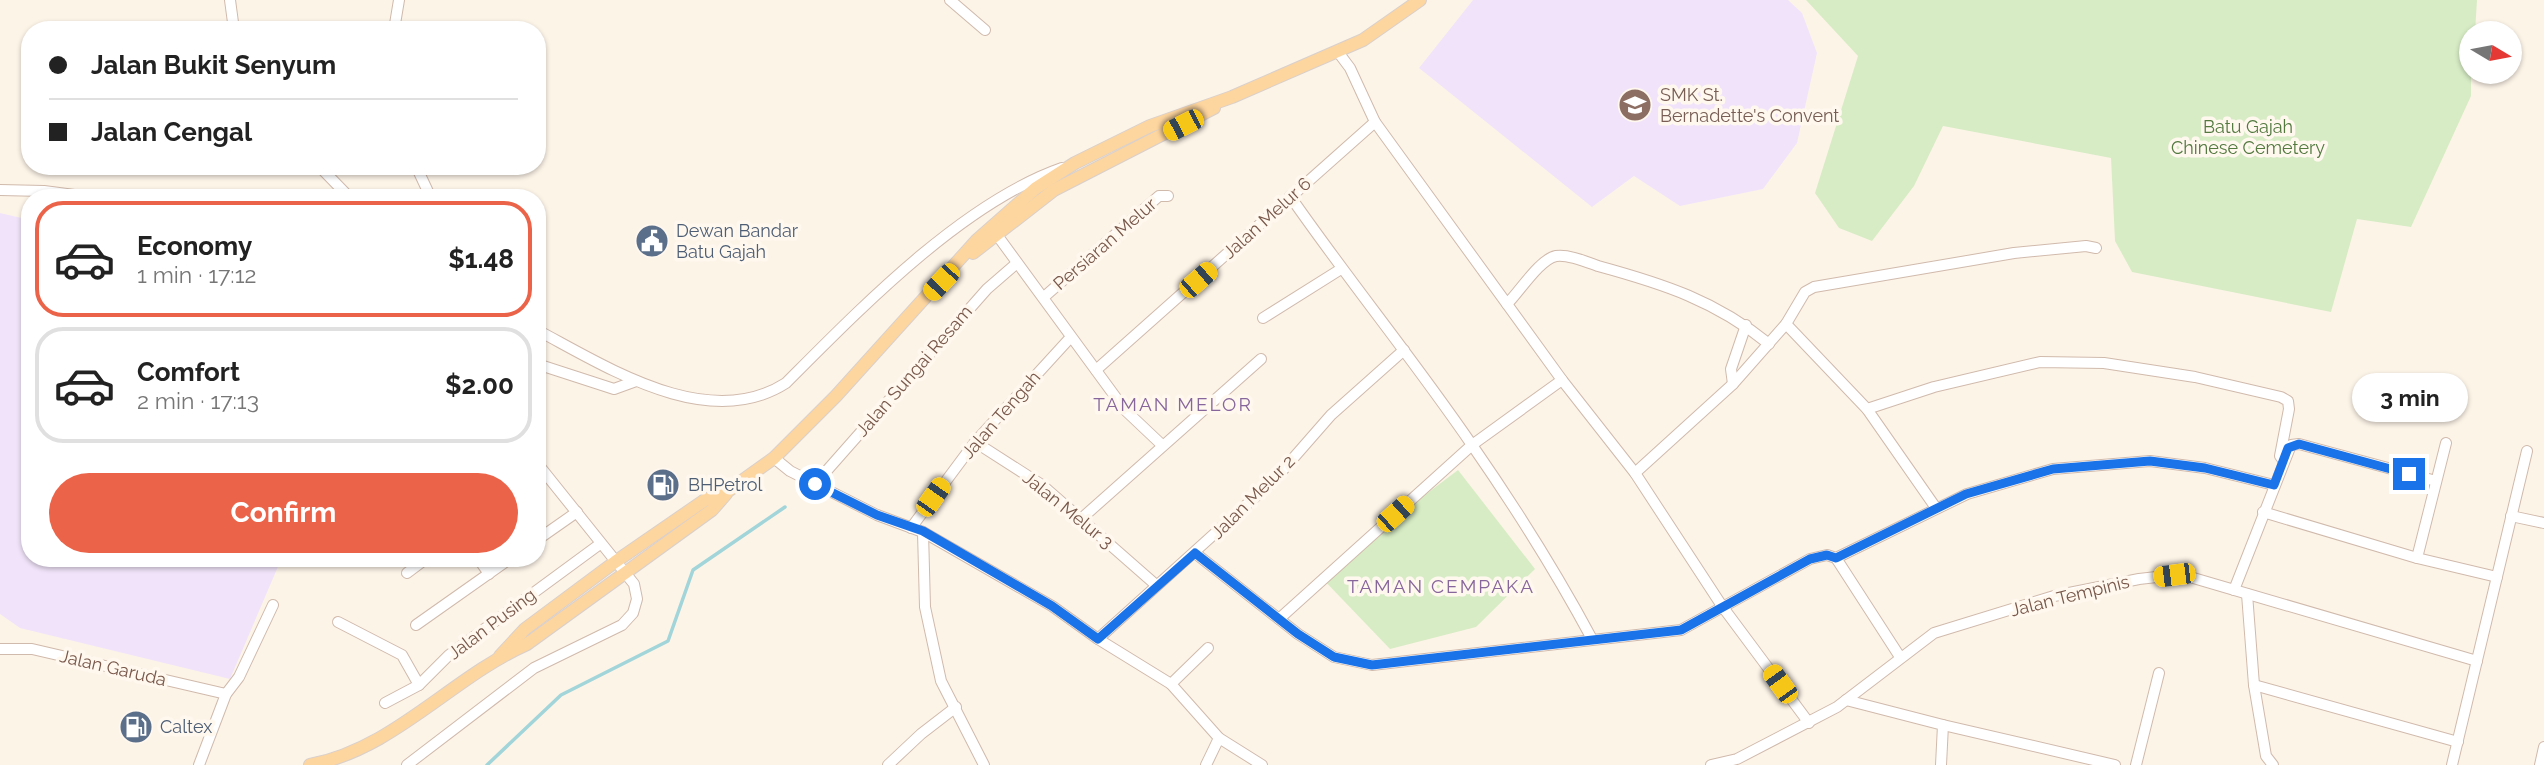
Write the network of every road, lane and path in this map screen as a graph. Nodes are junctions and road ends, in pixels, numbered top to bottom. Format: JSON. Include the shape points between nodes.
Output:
{"nodes":[{"id":1,"x":230,"y":0,"type":"edge"},
{"id":2,"x":399,"y":0,"type":"edge"},
{"id":3,"x":950,"y":0,"type":"edge"},
{"id":4,"x":1420,"y":0,"type":"edge"},
{"id":5,"x":233,"y":21,"type":"edge"},
{"id":6,"x":396,"y":21,"type":"edge"},
{"id":7,"x":985,"y":30,"type":"dead end"},
{"id":8,"x":1338,"y":52,"type":"junction"},
{"id":9,"x":1232,"y":97,"type":"junction"},
{"id":10,"x":1373,"y":116,"type":"junction"},
{"id":11,"x":1075,"y":163,"type":"junction"},
{"id":12,"x":328,"y":175,"type":"edge"},
{"id":13,"x":1037,"y":188,"type":"junction"},
{"id":14,"x":341,"y":189,"type":"edge"},
{"id":15,"x":0,"y":190,"type":"edge"},
{"id":16,"x":21,"y":190,"type":"edge"},
{"id":17,"x":1054,"y":190,"type":"junction"},
{"id":18,"x":1012,"y":191,"type":"junction"},
{"id":19,"x":1168,"y":196,"type":"dead end"},
{"id":20,"x":1290,"y":196,"type":"junction"},
{"id":21,"x":998,"y":235,"type":"junction"},
{"id":22,"x":2096,"y":248,"type":"dead end"},
{"id":23,"x":959,"y":263,"type":"junction"},
{"id":24,"x":1017,"y":263,"type":"junction"},
{"id":25,"x":1340,"y":269,"type":"junction"},
{"id":26,"x":1044,"y":297,"type":"junction"},
{"id":27,"x":1507,"y":304,"type":"junction"},
{"id":28,"x":1263,"y":318,"type":"dead end"},
{"id":29,"x":1787,"y":324,"type":"junction"},
{"id":30,"x":1746,"y":325,"type":"junction"},
{"id":31,"x":546,"y":335,"type":"edge"},
{"id":32,"x":1070,"y":338,"type":"junction"},
{"id":33,"x":1769,"y":344,"type":"junction"},
{"id":34,"x":1404,"y":350,"type":"junction"},
{"id":35,"x":1261,"y":359,"type":"dead end"},
{"id":36,"x":546,"y":367,"type":"edge"},
{"id":37,"x":1096,"y":370,"type":"junction"},
{"id":38,"x":1562,"y":380,"type":"junction"},
{"id":39,"x":636,"y":382,"type":"junction"},
{"id":40,"x":1732,"y":384,"type":"junction"},
{"id":41,"x":1867,"y":409,"type":"junction"},
{"id":42,"x":975,"y":442,"type":"junction"},
{"id":43,"x":2446,"y":443,"type":"dead end"},
{"id":44,"x":1472,"y":444,"type":"junction"},
{"id":45,"x":1162,"y":445,"type":"junction"},
{"id":46,"x":2527,"y":451,"type":"dead end"},
{"id":47,"x":774,"y":458,"type":"junction"},
{"id":48,"x":2283,"y":460,"type":"junction"},
{"id":49,"x":547,"y":473,"type":"edge"},
{"id":50,"x":1635,"y":473,"type":"junction"},
{"id":51,"x":2436,"y":481,"type":"junction"},
{"id":52,"x":815,"y":484,"type":"junction"},
{"id":53,"x":2274,"y":485,"type":"junction"},
{"id":54,"x":728,"y":491,"type":"junction"},
{"id":55,"x":1936,"y":508,"type":"junction"},
{"id":56,"x":577,"y":512,"type":"junction"},
{"id":57,"x":2263,"y":512,"type":"junction"},
{"id":58,"x":2511,"y":516,"type":"junction"},
{"id":59,"x":1082,"y":518,"type":"junction"},
{"id":60,"x":2544,"y":523,"type":"edge"},
{"id":61,"x":911,"y":528,"type":"junction"},
{"id":62,"x":923,"y":531,"type":"junction"},
{"id":63,"x":546,"y":534,"type":"edge"},
{"id":64,"x":600,"y":544,"type":"junction"},
{"id":65,"x":1195,"y":553,"type":"junction"},
{"id":66,"x":1836,"y":558,"type":"junction"},
{"id":67,"x":2417,"y":558,"type":"junction"},
{"id":68,"x":615,"y":562,"type":"junction"},
{"id":69,"x":415,"y":567,"type":"edge"},
{"id":70,"x":484,"y":567,"type":"edge"},
{"id":71,"x":499,"y":567,"type":"edge"},
{"id":72,"x":407,"y":573,"type":"dead end"},
{"id":73,"x":489,"y":574,"type":"junction"},
{"id":74,"x":625,"y":574,"type":"junction"},
{"id":75,"x":2497,"y":577,"type":"junction"},
{"id":76,"x":1156,"y":585,"type":"junction"},
{"id":77,"x":2234,"y":590,"type":"junction"},
{"id":78,"x":2248,"y":594,"type":"junction"},
{"id":79,"x":273,"y":605,"type":"dead end"},
{"id":80,"x":1722,"y":606,"type":"junction"},
{"id":81,"x":1279,"y":619,"type":"junction"},
{"id":82,"x":338,"y":622,"type":"dead end"},
{"id":83,"x":416,"y":625,"type":"dead end"},
{"id":84,"x":1098,"y":639,"type":"junction"},
{"id":85,"x":1592,"y":639,"type":"junction"},
{"id":86,"x":1208,"y":648,"type":"dead end"},
{"id":87,"x":0,"y":649,"type":"edge"},
{"id":88,"x":500,"y":656,"type":"junction"},
{"id":89,"x":1900,"y":657,"type":"junction"},
{"id":90,"x":2477,"y":661,"type":"junction"},
{"id":91,"x":2159,"y":673,"type":"dead end"},
{"id":92,"x":1171,"y":684,"type":"junction"},
{"id":93,"x":419,"y":685,"type":"junction"},
{"id":94,"x":2254,"y":685,"type":"junction"},
{"id":95,"x":226,"y":694,"type":"junction"},
{"id":96,"x":1846,"y":700,"type":"junction"},
{"id":97,"x":385,"y":703,"type":"dead end"},
{"id":98,"x":956,"y":707,"type":"junction"},
{"id":99,"x":1809,"y":723,"type":"junction"},
{"id":100,"x":1943,"y":725,"type":"junction"},
{"id":101,"x":1219,"y":737,"type":"junction"},
{"id":102,"x":2458,"y":741,"type":"junction"},
{"id":103,"x":2544,"y":747,"type":"edge"},
{"id":104,"x":1738,"y":762,"type":"edge"},
{"id":105,"x":199,"y":765,"type":"edge"},
{"id":106,"x":310,"y":765,"type":"edge"},
{"id":107,"x":407,"y":765,"type":"edge"},
{"id":108,"x":888,"y":765,"type":"edge"},
{"id":109,"x":984,"y":765,"type":"edge"},
{"id":110,"x":1206,"y":765,"type":"edge"},
{"id":111,"x":1262,"y":765,"type":"edge"},
{"id":112,"x":1711,"y":765,"type":"edge"},
{"id":113,"x":1941,"y":765,"type":"edge"},
{"id":114,"x":2115,"y":765,"type":"edge"},
{"id":115,"x":2137,"y":765,"type":"edge"},
{"id":116,"x":2273,"y":765,"type":"edge"},
{"id":117,"x":2452,"y":765,"type":"edge"},
{"id":118,"x":2540,"y":765,"type":"edge"}],
"edges":[{"from":1,"to":5,"type":"street"},
{"from":2,"to":6,"type":"street"},
{"from":3,"to":7,"type":"street"},
{"from":4,"to":8,"type":"main road"},
{"from":8,"to":9,"type":"main road"},
{"from":8,"to":10,"type":"street"},
{"from":9,"to":11,"type":"main road","via":[[1176,114]]},
{"from":9,"to":17,"type":"main road"},
{"from":10,"to":20,"type":"street","name":"Jalan Melur 6"},
{"from":10,"to":27,"type":"street"},
{"from":11,"to":13,"type":"main road"},
{"from":11,"to":18,"type":"street"},
{"from":12,"to":14,"type":"street"},
{"from":13,"to":17,"type":"main road"},
{"from":13,"to":18,"type":"street"},
{"from":13,"to":23,"type":"main road","via":[[977,240]]},
{"from":15,"to":16,"type":"street"},
{"from":17,"to":21,"type":"main road"},
{"from":18,"to":39,"type":"street","via":[[962,224],[863,306],[776,390],[700,399]]},
{"from":19,"to":26,"type":"street","name":"Persiaran Melur","via":[[1159,196]]},
{"from":20,"to":25,"type":"street"},
{"from":20,"to":37,"type":"street","name":"Jalan Melur 6"},
{"from":21,"to":23,"type":"main road"},
{"from":21,"to":24,"type":"street"},
{"from":22,"to":29,"type":"street","via":[[2014,253],[1814,287],[1804,292]]},
{"from":23,"to":47,"type":"main road"},
{"from":24,"to":26,"type":"street"},
{"from":24,"to":52,"type":"street","name":"Jalan Sungai Resam","via":[[987,289]]},
{"from":25,"to":28,"type":"street"},
{"from":25,"to":34,"type":"street"},
{"from":26,"to":32,"type":"street"},
{"from":27,"to":30,"type":"street","via":[[1540,262],[1558,256],[1659,282]]},
{"from":27,"to":38,"type":"street"},
{"from":29,"to":33,"type":"street"},
{"from":29,"to":41,"type":"street"},
{"from":30,"to":33,"type":"street"},
{"from":30,"to":40,"type":"street","via":[[1731,369]]},
{"from":31,"to":39,"type":"street"},
{"from":32,"to":37,"type":"street"},
{"from":32,"to":42,"type":"street","name":"Jalan Tengah"},
{"from":33,"to":40,"type":"street"},
{"from":34,"to":44,"type":"street"},
{"from":34,"to":65,"type":"street","name":"Jalan Melur 2","via":[[1331,415],[1275,479]]},
{"from":35,"to":45,"type":"street"},
{"from":36,"to":39,"type":"street","via":[[614,389]]},
{"from":37,"to":45,"type":"street","via":[[1125,410]]},
{"from":38,"to":44,"type":"street"},
{"from":38,"to":50,"type":"street"},
{"from":40,"to":50,"type":"street"},
{"from":41,"to":48,"type":"street","via":[[1934,387],[2040,362],[2104,363],[2281,397],[2288,401],[2289,410]]},
{"from":41,"to":55,"type":"street"},
{"from":42,"to":59,"type":"street","name":"Jalan Melur 3","via":[[1042,485]]},
{"from":42,"to":61,"type":"street","name":"Jalan Tengah"},
{"from":43,"to":51,"type":"street"},
{"from":44,"to":81,"type":"street"},
{"from":44,"to":85,"type":"street","via":[[1559,578]]},
{"from":45,"to":59,"type":"street"},
{"from":46,"to":58,"type":"street"},
{"from":47,"to":52,"type":"street"},
{"from":47,"to":54,"type":"main road"},
{"from":48,"to":51,"type":"street","via":[[2288,448],[2299,444]]},
{"from":48,"to":53,"type":"street"},
{"from":49,"to":56,"type":"street"},
{"from":50,"to":80,"type":"street"},
{"from":51,"to":67,"type":"street"},
{"from":52,"to":61,"type":"street"},
{"from":53,"to":55,"type":"street","via":[[2205,468],[2150,461],[2053,469],[1966,494]]},
{"from":53,"to":57,"type":"street"},
{"from":54,"to":68,"type":"main road","via":[[705,500]]},
{"from":54,"to":74,"type":"main road","via":[[712,510]]},
{"from":55,"to":66,"type":"street"},
{"from":56,"to":63,"type":"street"},
{"from":56,"to":64,"type":"street"},
{"from":57,"to":67,"type":"street"},
{"from":57,"to":77,"type":"street"},
{"from":58,"to":60,"type":"street"},
{"from":58,"to":75,"type":"street"},
{"from":59,"to":76,"type":"street","name":"Jalan Melur 3"},
{"from":61,"to":62,"type":"street"},
{"from":62,"to":84,"type":"street","via":[[1052,606]]},
{"from":62,"to":98,"type":"street","via":[[925,607],[941,681]]},
{"from":64,"to":68,"type":"street"},
{"from":64,"to":93,"type":"street","name":"Jalan Pusing","via":[[449,656]]},
{"from":65,"to":76,"type":"street","name":"Jalan Melur 2"},
{"from":65,"to":81,"type":"street"},
{"from":66,"to":80,"type":"street","via":[[1810,559]]},
{"from":66,"to":89,"type":"street"},
{"from":67,"to":75,"type":"street"},
{"from":68,"to":74,"type":"street"},
{"from":68,"to":88,"type":"main road","via":[[525,629]]},
{"from":69,"to":72,"type":"street"},
{"from":70,"to":73,"type":"street"},
{"from":71,"to":73,"type":"street"},
{"from":73,"to":83,"type":"street"},
{"from":74,"to":88,"type":"main road","via":[[527,644]]},
{"from":74,"to":107,"type":"street","via":[[638,599],[622,625],[534,668]]},
{"from":75,"to":90,"type":"street"},
{"from":76,"to":84,"type":"street","name":"Jalan Melur 2"},
{"from":77,"to":78,"type":"street","name":"Jalan Tempinis"},
{"from":77,"to":89,"type":"street","name":"Jalan Tempinis","via":[[2174,575],[2102,586],[1934,633]]},
{"from":78,"to":90,"type":"street","name":"Jalan Tempinis"},
{"from":78,"to":94,"type":"street"},
{"from":79,"to":95,"type":"street","via":[[239,677]]},
{"from":80,"to":85,"type":"street","via":[[1681,630]]},
{"from":80,"to":99,"type":"street"},
{"from":81,"to":85,"type":"street","via":[[1334,657],[1372,665]]},
{"from":82,"to":93,"type":"street","via":[[402,655]]},
{"from":84,"to":92,"type":"street"},
{"from":86,"to":92,"type":"street"},
{"from":87,"to":95,"type":"street","name":"Jalan Garuda","via":[[32,649]]},
{"from":88,"to":106,"type":"main road","via":[[376,741]]},
{"from":89,"to":96,"type":"street","name":"Jalan Tempinis"},
{"from":90,"to":102,"type":"street"},
{"from":91,"to":115,"type":"street"},
{"from":92,"to":101,"type":"street"},
{"from":93,"to":97,"type":"street","name":"Jalan Pusing"},
{"from":94,"to":102,"type":"street"},
{"from":94,"to":116,"type":"street","via":[[2266,756]]},
{"from":95,"to":105,"type":"street"},
{"from":96,"to":99,"type":"street","name":"Jalan Tempinis"},
{"from":96,"to":100,"type":"street"},
{"from":98,"to":108,"type":"street"},
{"from":98,"to":109,"type":"street"},
{"from":99,"to":104,"type":"street","name":"Jalan Tempinis"},
{"from":100,"to":113,"type":"street"},
{"from":100,"to":114,"type":"street"},
{"from":101,"to":110,"type":"street"},
{"from":101,"to":111,"type":"street"},
{"from":102,"to":117,"type":"street"},
{"from":103,"to":118,"type":"street"},
{"from":104,"to":112,"type":"street","name":"Jalan Tempinis"}]}
